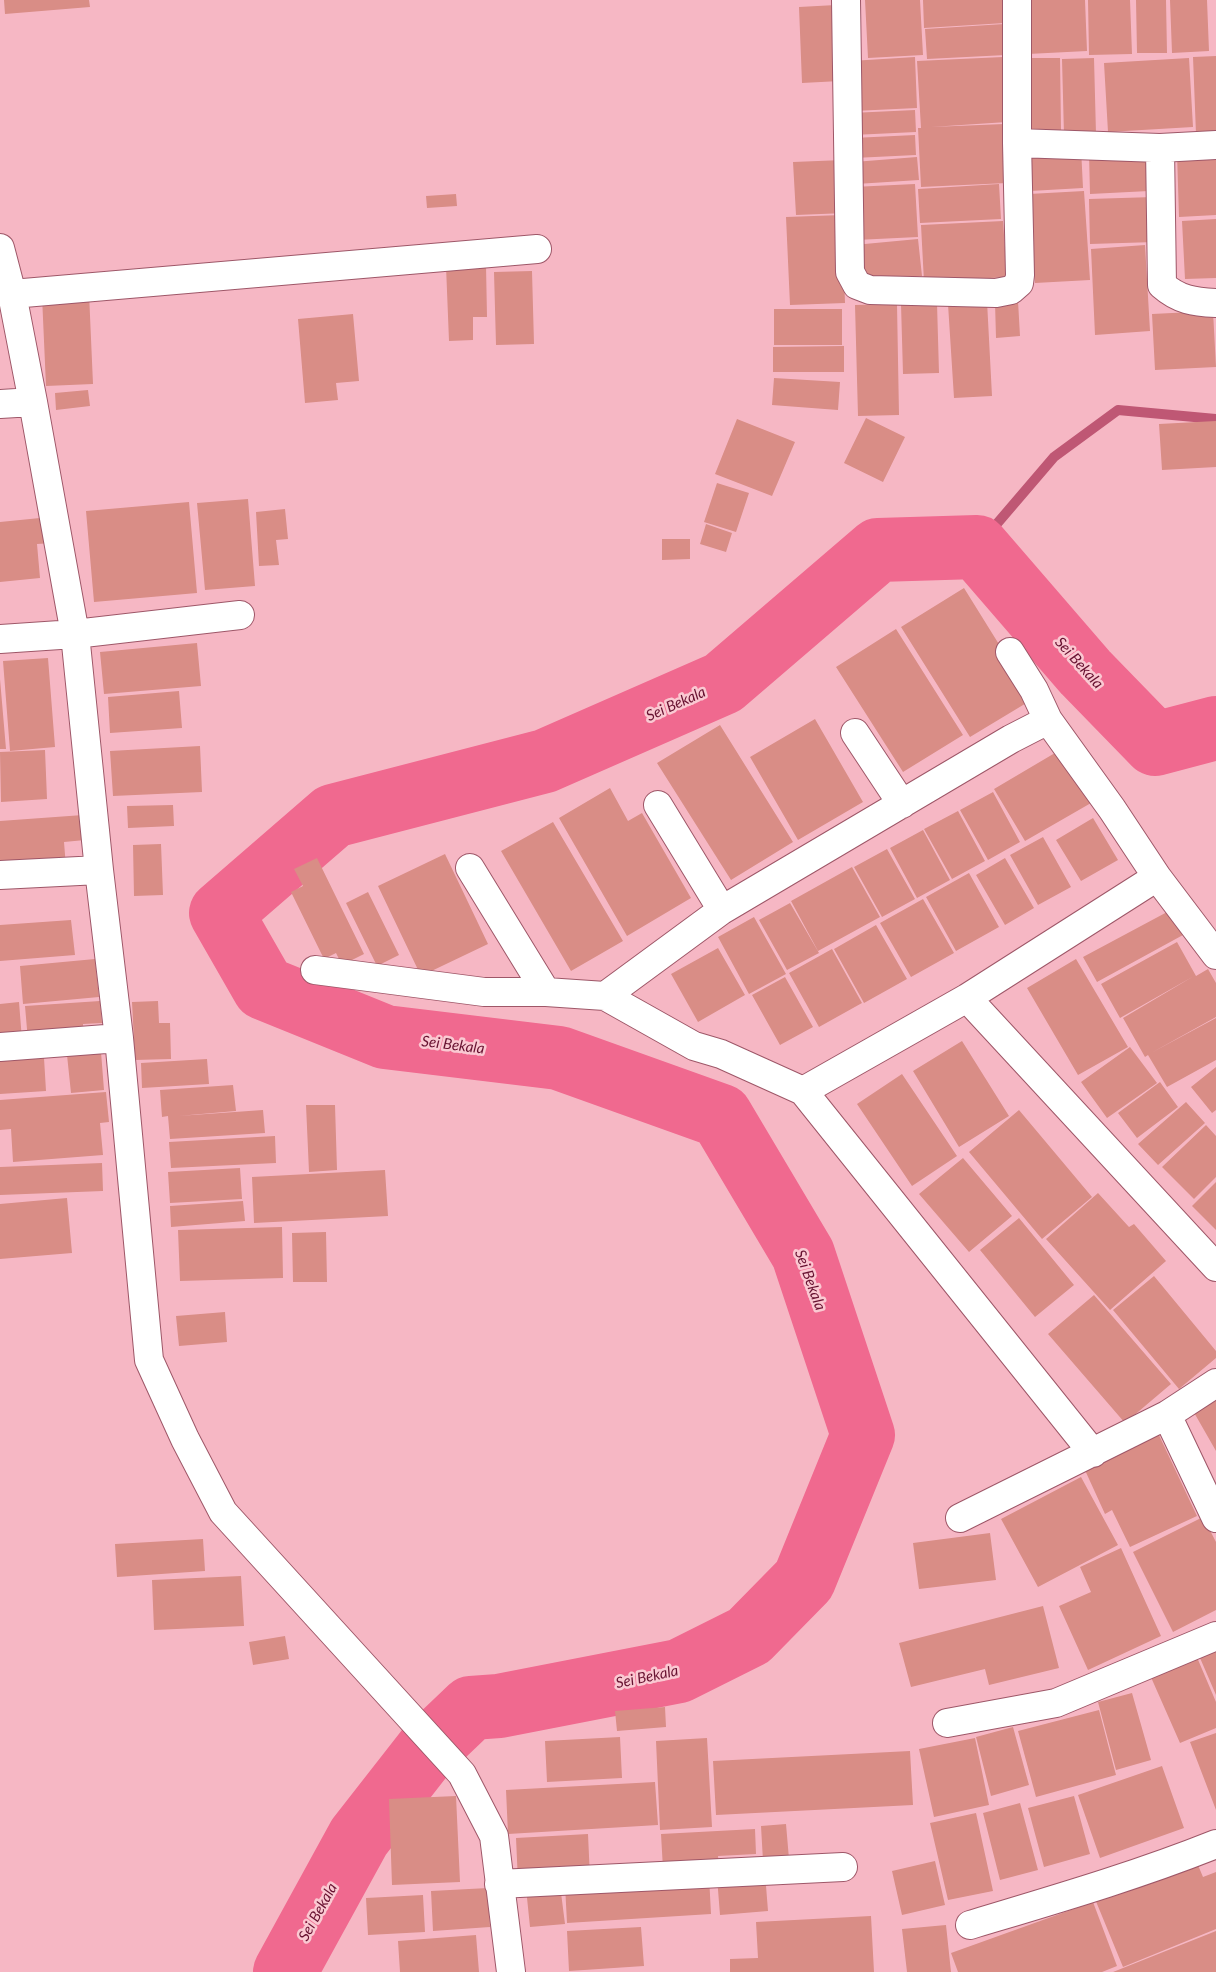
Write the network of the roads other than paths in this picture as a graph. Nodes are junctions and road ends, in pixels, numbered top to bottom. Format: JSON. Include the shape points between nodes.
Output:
{"nodes":[{"id":1,"x":846,"y":0,"type":"edge"},
{"id":2,"x":1017,"y":0,"type":"edge"},
{"id":3,"x":1017,"y":143,"type":"junction"},
{"id":4,"x":1216,"y":146,"type":"edge"},
{"id":5,"x":1160,"y":148,"type":"junction"},
{"id":6,"x":0,"y":248,"type":"edge"},
{"id":7,"x":537,"y":249,"type":"dead end"},
{"id":8,"x":12,"y":294,"type":"junction"},
{"id":9,"x":1216,"y":303,"type":"edge"},
{"id":10,"x":33,"y":402,"type":"junction"},
{"id":11,"x":0,"y":404,"type":"edge"},
{"id":12,"x":240,"y":615,"type":"dead end"},
{"id":13,"x":75,"y":634,"type":"junction"},
{"id":14,"x":0,"y":639,"type":"edge"},
{"id":15,"x":1010,"y":652,"type":"dead end"},
{"id":16,"x":1048,"y":720,"type":"junction"},
{"id":17,"x":855,"y":733,"type":"dead end"},
{"id":18,"x":902,"y":804,"type":"junction"},
{"id":19,"x":658,"y":806,"type":"dead end"},
{"id":20,"x":470,"y":868,"type":"dead end"},
{"id":21,"x":99,"y":870,"type":"junction"},
{"id":22,"x":0,"y":875,"type":"edge"},
{"id":23,"x":1157,"y":877,"type":"junction"},
{"id":24,"x":722,"y":910,"type":"junction"},
{"id":25,"x":1216,"y":955,"type":"edge"},
{"id":26,"x":315,"y":970,"type":"dead end"},
{"id":27,"x":546,"y":992,"type":"junction"},
{"id":28,"x":605,"y":996,"type":"junction"},
{"id":29,"x":967,"y":998,"type":"junction"},
{"id":30,"x":118,"y":1038,"type":"junction"},
{"id":31,"x":0,"y":1047,"type":"edge"},
{"id":32,"x":803,"y":1091,"type":"junction"},
{"id":33,"x":1216,"y":1266,"type":"edge"},
{"id":34,"x":1216,"y":1383,"type":"edge"},
{"id":35,"x":1167,"y":1415,"type":"junction"},
{"id":36,"x":1092,"y":1453,"type":"junction"},
{"id":37,"x":960,"y":1518,"type":"dead end"},
{"id":38,"x":1216,"y":1518,"type":"edge"},
{"id":39,"x":1216,"y":1636,"type":"edge"},
{"id":40,"x":947,"y":1723,"type":"dead end"},
{"id":41,"x":1216,"y":1844,"type":"edge"},
{"id":42,"x":843,"y":1867,"type":"dead end"},
{"id":43,"x":499,"y":1884,"type":"junction"},
{"id":44,"x":970,"y":1924,"type":"dead end"},
{"id":45,"x":511,"y":1972,"type":"edge"}],
"edges":[{"from":1,"to":3,"type":"street","via":[[850,272],[857,285],[870,290],[996,293],[1011,290],[1019,283]]},
{"from":2,"to":3,"type":"street"},
{"from":3,"to":5,"type":"street"},
{"from":4,"to":5,"type":"street"},
{"from":5,"to":9,"type":"street","via":[[1162,285],[1172,294],[1190,302]]},
{"from":6,"to":8,"type":"street"},
{"from":7,"to":8,"type":"street"},
{"from":8,"to":10,"type":"street"},
{"from":10,"to":11,"type":"street"},
{"from":10,"to":13,"type":"street"},
{"from":12,"to":13,"type":"street"},
{"from":13,"to":14,"type":"street"},
{"from":13,"to":21,"type":"street"},
{"from":15,"to":16,"type":"street"},
{"from":16,"to":18,"type":"street"},
{"from":16,"to":23,"type":"street"},
{"from":17,"to":18,"type":"street"},
{"from":18,"to":24,"type":"street"},
{"from":19,"to":24,"type":"street"},
{"from":20,"to":27,"type":"street"},
{"from":21,"to":22,"type":"street"},
{"from":21,"to":30,"type":"street"},
{"from":23,"to":25,"type":"street"},
{"from":23,"to":29,"type":"street"},
{"from":24,"to":28,"type":"street"},
{"from":26,"to":27,"type":"street","via":[[484,992]]},
{"from":27,"to":28,"type":"street"},
{"from":28,"to":32,"type":"street","via":[[694,1046],[721,1054]]},
{"from":29,"to":32,"type":"street"},
{"from":29,"to":33,"type":"street"},
{"from":30,"to":31,"type":"street"},
{"from":30,"to":43,"type":"street","via":[[149,1360],[223,1512],[462,1774],[494,1836]]},
{"from":32,"to":36,"type":"street"},
{"from":34,"to":35,"type":"street"},
{"from":35,"to":36,"type":"street"},
{"from":35,"to":38,"type":"street"},
{"from":36,"to":37,"type":"street"},
{"from":39,"to":40,"type":"street","via":[[1056,1704]]},
{"from":41,"to":44,"type":"street","via":[[1091,1889]]},
{"from":42,"to":43,"type":"street"},
{"from":43,"to":45,"type":"street"}]}
